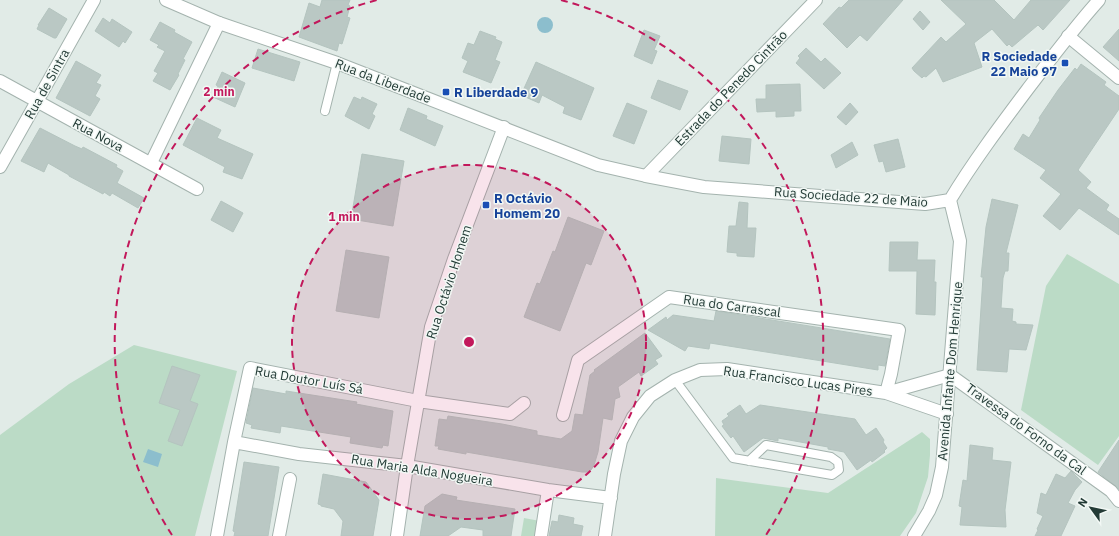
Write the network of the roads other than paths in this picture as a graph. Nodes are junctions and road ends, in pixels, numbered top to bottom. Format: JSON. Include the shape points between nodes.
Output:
{"nodes":[{"id":1,"x":94,"y":0,"type":"edge"},
{"id":2,"x":166,"y":0,"type":"edge"},
{"id":3,"x":816,"y":0,"type":"edge"},
{"id":4,"x":1099,"y":0,"type":"edge"},
{"id":5,"x":219,"y":23,"type":"junction"},
{"id":6,"x":1068,"y":36,"type":"junction"},
{"id":7,"x":337,"y":63,"type":"junction"},
{"id":8,"x":1119,"y":78,"type":"edge"},
{"id":9,"x":0,"y":81,"type":"edge"},
{"id":10,"x":36,"y":102,"type":"junction"},
{"id":11,"x":325,"y":111,"type":"dead end"},
{"id":12,"x":504,"y":127,"type":"junction"},
{"id":13,"x":151,"y":163,"type":"junction"},
{"id":14,"x":0,"y":167,"type":"edge"},
{"id":15,"x":646,"y":176,"type":"junction"},
{"id":16,"x":197,"y":189,"type":"dead end"},
{"id":17,"x":950,"y":200,"type":"junction"},
{"id":18,"x":950,"y":375,"type":"junction"},
{"id":19,"x":675,"y":380,"type":"junction"},
{"id":20,"x":886,"y":393,"type":"junction"},
{"id":21,"x":418,"y":401,"type":"junction"},
{"id":22,"x":524,"y":403,"type":"dead end"},
{"id":23,"x":947,"y":414,"type":"junction"},
{"id":24,"x":563,"y":415,"type":"dead end"},
{"id":25,"x":234,"y":442,"type":"junction"},
{"id":26,"x":749,"y":461,"type":"junction"},
{"id":27,"x":407,"y":466,"type":"junction"},
{"id":28,"x":290,"y":479,"type":"dead end"},
{"id":29,"x":548,"y":490,"type":"junction"},
{"id":30,"x":610,"y":498,"type":"junction"},
{"id":31,"x":1119,"y":501,"type":"edge"},
{"id":32,"x":217,"y":536,"type":"edge"},
{"id":33,"x":279,"y":536,"type":"edge"},
{"id":34,"x":398,"y":536,"type":"edge"},
{"id":35,"x":541,"y":536,"type":"edge"},
{"id":36,"x":605,"y":536,"type":"edge"},
{"id":37,"x":914,"y":536,"type":"edge"}],
"edges":[{"from":1,"to":10,"type":"street","name":"Rua de Sintra"},
{"from":2,"to":5,"type":"street","name":"Rua da Liberdade"},
{"from":3,"to":15,"type":"street","name":"Estrada do Penedo Cintrão"},
{"from":4,"to":6,"type":"street"},
{"from":5,"to":7,"type":"street","name":"Rua da Liberdade"},
{"from":5,"to":13,"type":"street"},
{"from":6,"to":8,"type":"street"},
{"from":6,"to":17,"type":"street","via":[[997,130]]},
{"from":7,"to":11,"type":"lane"},
{"from":7,"to":12,"type":"street","name":"Rua da Liberdade"},
{"from":9,"to":10,"type":"street","name":"Rua Nova"},
{"from":10,"to":13,"type":"street","name":"Rua Nova"},
{"from":10,"to":14,"type":"street","name":"Rua de Sintra"},
{"from":12,"to":15,"type":"street","name":"Rua da Liberdade","via":[[598,165]]},
{"from":12,"to":21,"type":"street","name":"Rua Octávio Homem","via":[[431,327]]},
{"from":13,"to":16,"type":"street","name":"Rua Nova"},
{"from":15,"to":17,"type":"street","name":"Rua Sociedade 22 de Maio","via":[[704,187],[925,204]]},
{"from":17,"to":18,"type":"street","name":"Avenida Infante Dom Henrique","via":[[960,241]]},
{"from":18,"to":20,"type":"street","name":"Rua Francisco Lucas Pires"},
{"from":18,"to":23,"type":"street","name":"Avenida Infante Dom Henrique"},
{"from":18,"to":31,"type":"street","name":"Travessa do Forno da Cal","via":[[1111,491]]},
{"from":19,"to":20,"type":"street","name":"Rua Francisco Lucas Pires","via":[[700,370],[727,369]]},
{"from":19,"to":26,"type":"lane","via":[[733,458]]},
{"from":19,"to":30,"type":"street","name":"Rua Francisco Lucas Pires","via":[[650,396],[634,417],[621,441]]},
{"from":20,"to":23,"type":"street","name":"Rua Francisco Lucas Pires"},
{"from":20,"to":24,"type":"street","name":"Rua do Carrascal","via":[[892,374],[899,330],[669,297],[578,360]]},
{"from":21,"to":22,"type":"street","via":[[510,414]]},
{"from":21,"to":25,"type":"street","name":"Rua Doutor Luís Sá","via":[[250,368]]},
{"from":21,"to":27,"type":"street","name":"Rua Octávio Homem"},
{"from":23,"to":37,"type":"street","name":"Avenida Infante Dom Henrique","via":[[942,467],[936,495]]},
{"from":25,"to":27,"type":"street","name":"Rua Maria Alda Nogueira","via":[[299,454]]},
{"from":25,"to":32,"type":"street","name":"Rua Doutor Luís Sá"},
{"from":26,"to":26,"type":"lane","via":[[832,475],[839,470],[838,462],[830,457],[766,445]]},
{"from":27,"to":29,"type":"street","name":"Rua Maria Alda Nogueira"},
{"from":27,"to":34,"type":"street","name":"Rua Octávio Homem"},
{"from":28,"to":33,"type":"street"},
{"from":29,"to":30,"type":"street","name":"Rua Maria Alda Nogueira"},
{"from":29,"to":35,"type":"street"},
{"from":30,"to":36,"type":"street","name":"Rua Francisco Lucas Pires"}]}
